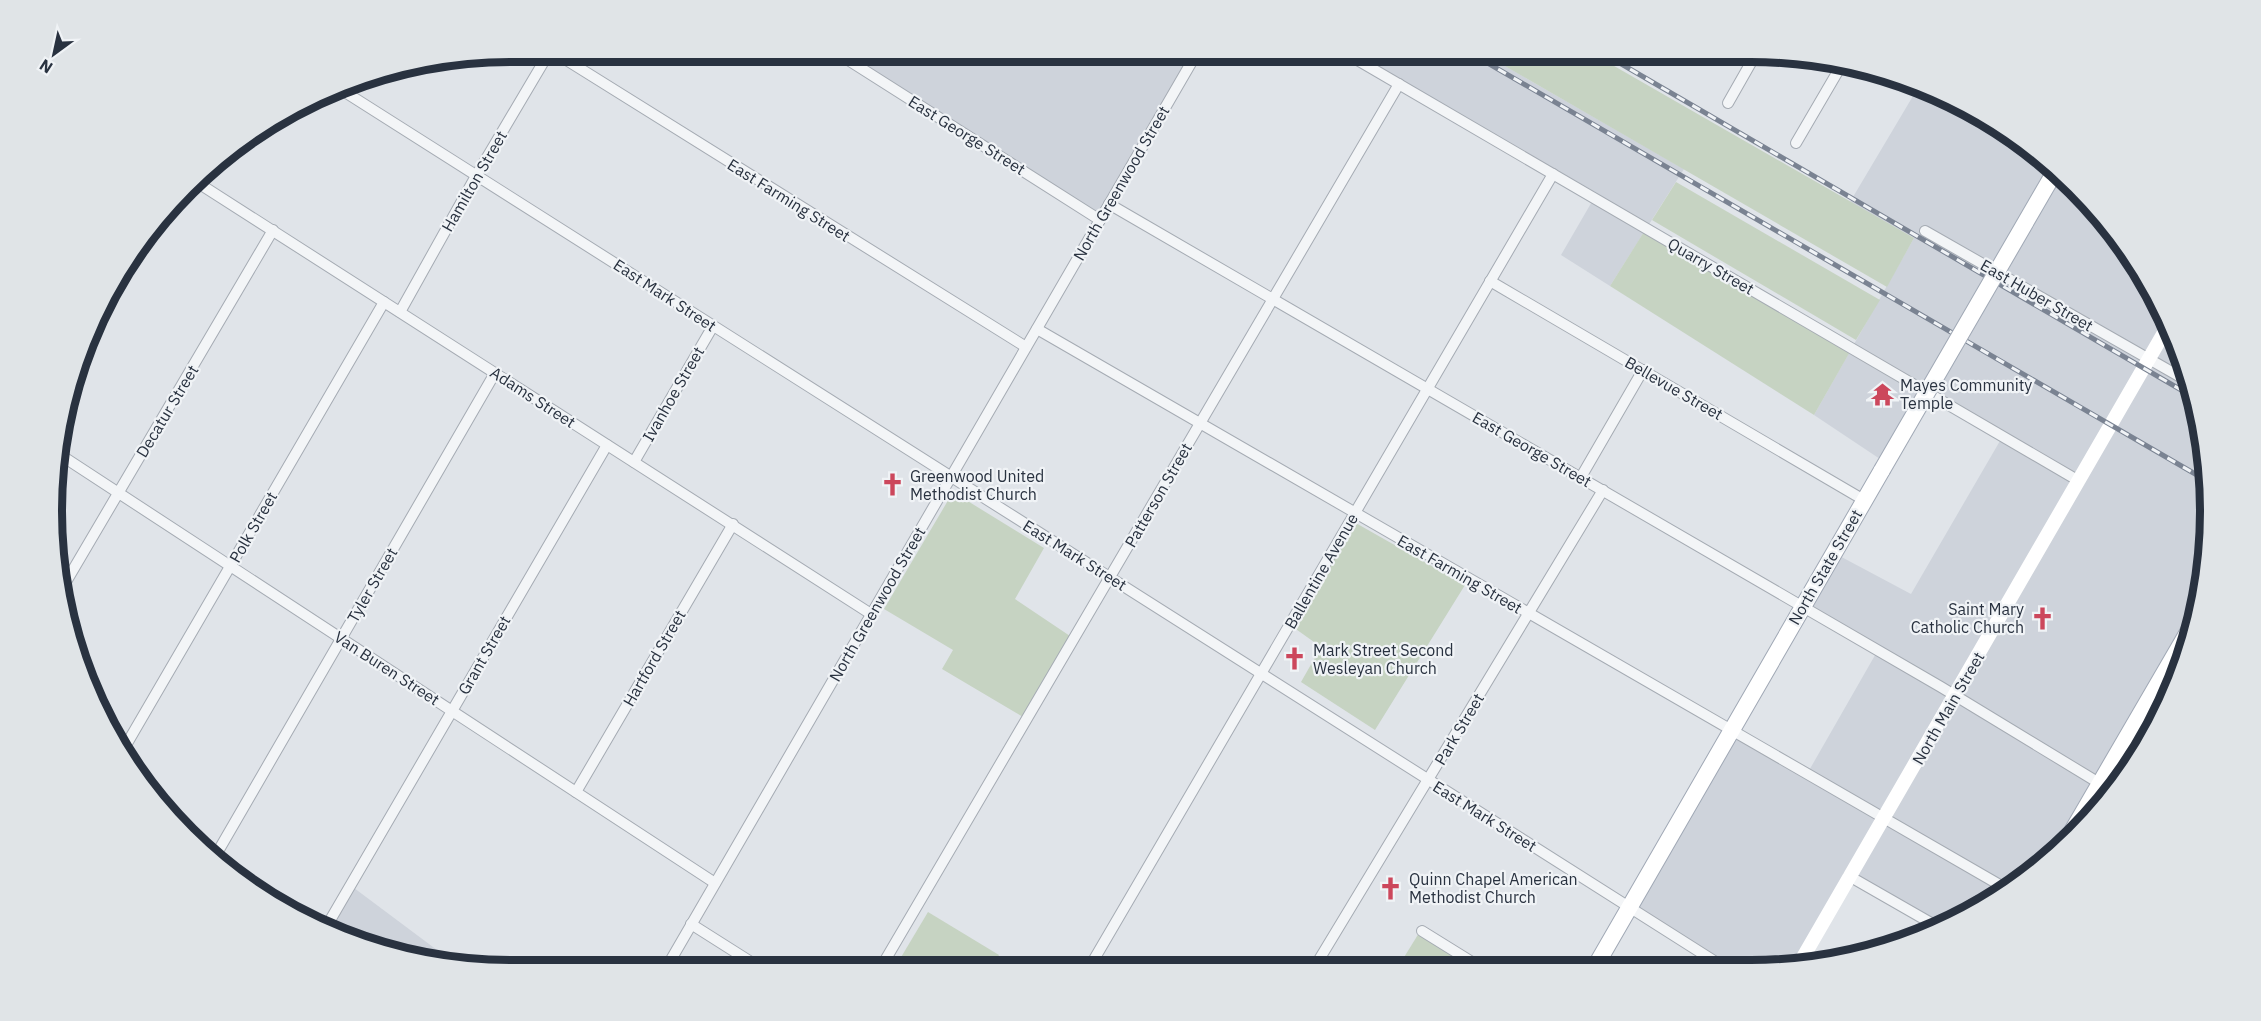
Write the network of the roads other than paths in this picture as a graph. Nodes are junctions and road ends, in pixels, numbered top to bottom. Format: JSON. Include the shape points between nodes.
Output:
{"nodes":[{"id":1,"x":544,"y":62,"type":"edge"},
{"id":2,"x":569,"y":62,"type":"edge"},
{"id":3,"x":851,"y":62,"type":"edge"},
{"id":4,"x":1192,"y":62,"type":"edge"},
{"id":5,"x":1361,"y":62,"type":"edge"},
{"id":6,"x":1751,"y":62,"type":"edge"},
{"id":7,"x":1839,"y":70,"type":"edge"},
{"id":8,"x":1399,"y":84,"type":"junction"},
{"id":9,"x":346,"y":93,"type":"edge"},
{"id":10,"x":1728,"y":103,"type":"dead end"},
{"id":11,"x":1796,"y":143,"type":"dead end"},
{"id":12,"x":1553,"y":174,"type":"junction"},
{"id":13,"x":476,"y":176,"type":"junction"},
{"id":14,"x":2051,"y":177,"type":"edge"},
{"id":15,"x":201,"y":185,"type":"edge"},
{"id":16,"x":1109,"y":204,"type":"junction"},
{"id":17,"x":1100,"y":220,"type":"junction"},
{"id":18,"x":273,"y":230,"type":"junction"},
{"id":19,"x":1925,"y":231,"type":"dead end"},
{"id":20,"x":1490,"y":281,"type":"junction"},
{"id":21,"x":1273,"y":299,"type":"junction"},
{"id":22,"x":384,"y":302,"type":"junction"},
{"id":23,"x":400,"y":312,"type":"junction"},
{"id":24,"x":713,"y":326,"type":"junction"},
{"id":25,"x":1037,"y":329,"type":"junction"},
{"id":26,"x":2163,"y":334,"type":"edge"},
{"id":27,"x":1026,"y":347,"type":"junction"},
{"id":28,"x":2149,"y":358,"type":"junction"},
{"id":29,"x":1643,"y":370,"type":"junction"},
{"id":30,"x":495,"y":373,"type":"junction"},
{"id":31,"x":2179,"y":376,"type":"edge"},
{"id":32,"x":1428,"y":389,"type":"junction"},
{"id":33,"x":1200,"y":423,"type":"junction"},
{"id":34,"x":607,"y":445,"type":"junction"},
{"id":35,"x":64,"y":458,"type":"edge"},
{"id":36,"x":634,"y":462,"type":"junction"},
{"id":37,"x":951,"y":476,"type":"junction"},
{"id":38,"x":1581,"y":477,"type":"junction"},
{"id":39,"x":2079,"y":481,"type":"junction"},
{"id":40,"x":1603,"y":490,"type":"junction"},
{"id":41,"x":118,"y":493,"type":"junction"},
{"id":42,"x":1857,"y":496,"type":"dead end"},
{"id":43,"x":1355,"y":513,"type":"junction"},
{"id":44,"x":733,"y":524,"type":"junction"},
{"id":45,"x":230,"y":566,"type":"junction"},
{"id":46,"x":1110,"y":577,"type":"junction"},
{"id":47,"x":67,"y":580,"type":"edge"},
{"id":48,"x":1802,"y":607,"type":"junction"},
{"id":49,"x":871,"y":614,"type":"junction"},
{"id":50,"x":1528,"y":614,"type":"junction"},
{"id":51,"x":341,"y":639,"type":"junction"},
{"id":52,"x":2177,"y":650,"type":"edge"},
{"id":53,"x":1262,"y":674,"type":"junction"},
{"id":54,"x":1955,"y":696,"type":"junction"},
{"id":55,"x":451,"y":710,"type":"junction"},
{"id":56,"x":1731,"y":731,"type":"junction"},
{"id":57,"x":127,"y":743,"type":"edge"},
{"id":58,"x":1428,"y":780,"type":"junction"},
{"id":59,"x":2099,"y":783,"type":"junction"},
{"id":60,"x":576,"y":792,"type":"junction"},
{"id":61,"x":2083,"y":812,"type":"edge"},
{"id":62,"x":1883,"y":819,"type":"junction"},
{"id":63,"x":218,"y":851,"type":"edge"},
{"id":64,"x":1849,"y":876,"type":"junction"},
{"id":65,"x":715,"y":883,"type":"junction"},
{"id":66,"x":1999,"y":885,"type":"edge"},
{"id":67,"x":1629,"y":907,"type":"junction"},
{"id":68,"x":330,"y":921,"type":"edge"},
{"id":69,"x":1929,"y":922,"type":"edge"},
{"id":70,"x":691,"y":924,"type":"junction"},
{"id":71,"x":1422,"y":931,"type":"dead end"},
{"id":72,"x":1803,"y":957,"type":"edge"},
{"id":73,"x":671,"y":960,"type":"edge"},
{"id":74,"x":748,"y":960,"type":"edge"},
{"id":75,"x":885,"y":960,"type":"edge"},
{"id":76,"x":1094,"y":960,"type":"edge"},
{"id":77,"x":1319,"y":960,"type":"edge"},
{"id":78,"x":1469,"y":960,"type":"edge"},
{"id":79,"x":1599,"y":960,"type":"edge"},
{"id":80,"x":1713,"y":960,"type":"edge"}],
"edges":[{"from":1,"to":13,"type":"street","name":"Hamilton Street"},
{"from":2,"to":27,"type":"street","name":"East Farming Street"},
{"from":3,"to":17,"type":"street","name":"East George Street"},
{"from":4,"to":16,"type":"street","name":"North Greenwood Street"},
{"from":5,"to":8,"type":"street","name":"Quarry Street"},
{"from":6,"to":10,"type":"street"},
{"from":7,"to":11,"type":"street"},
{"from":8,"to":12,"type":"street","name":"Quarry Street"},
{"from":8,"to":21,"type":"street","name":"Patterson Street"},
{"from":9,"to":13,"type":"street","name":"East Mark Street"},
{"from":12,"to":20,"type":"street","name":"Ballentine Avenue"},
{"from":12,"to":39,"type":"street","name":"Quarry Street"},
{"from":13,"to":23,"type":"street","name":"Hamilton Street"},
{"from":13,"to":24,"type":"street","name":"East Mark Street"},
{"from":14,"to":48,"type":"main road","name":"North State Street","bridge":true},
{"from":15,"to":18,"type":"street","name":"Adams Street"},
{"from":16,"to":17,"type":"street","name":"North Greenwood Street"},
{"from":16,"to":21,"type":"street","name":"East George Street"},
{"from":17,"to":25,"type":"street","name":"North Greenwood Street"},
{"from":18,"to":22,"type":"street","name":"Adams Street"},
{"from":18,"to":41,"type":"street","name":"Decatur Street"},
{"from":19,"to":28,"type":"street","name":"East Huber Street"},
{"from":20,"to":29,"type":"street","name":"Bellevue Street"},
{"from":20,"to":32,"type":"street","name":"Ballentine Avenue"},
{"from":21,"to":32,"type":"street","name":"East George Street"},
{"from":21,"to":33,"type":"street","name":"Patterson Street"},
{"from":22,"to":23,"type":"street","name":"Adams Street"},
{"from":22,"to":45,"type":"street","name":"Polk Street"},
{"from":23,"to":30,"type":"street","name":"Adams Street"},
{"from":24,"to":36,"type":"street","name":"Ivanhoe Street"},
{"from":24,"to":37,"type":"street","name":"East Mark Street"},
{"from":25,"to":27,"type":"street","name":"North Greenwood Street"},
{"from":25,"to":33,"type":"street","name":"East Farming Street"},
{"from":26,"to":28,"type":"street","name":"North Main Street"},
{"from":27,"to":37,"type":"street","name":"North Greenwood Street"},
{"from":28,"to":31,"type":"street","name":"East Huber Street"},
{"from":28,"to":39,"type":"street","name":"North Main Street"},
{"from":29,"to":38,"type":"street"},
{"from":29,"to":42,"type":"street","name":"Bellevue Street"},
{"from":30,"to":34,"type":"street","name":"Adams Street"},
{"from":30,"to":51,"type":"street","name":"Tyler Street"},
{"from":32,"to":38,"type":"street","name":"East George Street"},
{"from":32,"to":43,"type":"street","name":"Ballentine Avenue"},
{"from":33,"to":43,"type":"street","name":"East Farming Street"},
{"from":33,"to":46,"type":"street","name":"Patterson Street"},
{"from":34,"to":36,"type":"street","name":"Adams Street"},
{"from":34,"to":55,"type":"street","name":"Grant Street"},
{"from":35,"to":41,"type":"street","name":"Van Buren Street"},
{"from":36,"to":44,"type":"street","name":"Adams Street"},
{"from":37,"to":46,"type":"street","name":"East Mark Street"},
{"from":37,"to":49,"type":"street","name":"North Greenwood Street"},
{"from":38,"to":40,"type":"street","name":"East George Street"},
{"from":39,"to":54,"type":"street","name":"North Main Street"},
{"from":40,"to":48,"type":"street","name":"East George Street"},
{"from":40,"to":50,"type":"street","name":"Park Street"},
{"from":41,"to":45,"type":"street","name":"Van Buren Street"},
{"from":41,"to":47,"type":"street","name":"Decatur Street"},
{"from":43,"to":50,"type":"street","name":"East Farming Street"},
{"from":43,"to":53,"type":"street","name":"Ballentine Avenue"},
{"from":44,"to":49,"type":"street","name":"Adams Street"},
{"from":44,"to":60,"type":"street","name":"Hartford Street"},
{"from":45,"to":51,"type":"street","name":"Van Buren Street"},
{"from":45,"to":57,"type":"street","name":"Polk Street"},
{"from":46,"to":53,"type":"street","name":"East Mark Street"},
{"from":46,"to":75,"type":"street","name":"Patterson Street"},
{"from":48,"to":54,"type":"street","name":"East George Street"},
{"from":48,"to":56,"type":"main road","name":"North State Street"},
{"from":49,"to":65,"type":"street","name":"North Greenwood Street"},
{"from":50,"to":56,"type":"street","name":"East Farming Street"},
{"from":50,"to":58,"type":"street","name":"Park Street"},
{"from":51,"to":55,"type":"street","name":"Van Buren Street"},
{"from":51,"to":63,"type":"street","name":"Tyler Street"},
{"from":52,"to":59,"type":"main road"},
{"from":53,"to":58,"type":"street","name":"East Mark Street"},
{"from":53,"to":76,"type":"street","name":"Ballentine Avenue"},
{"from":54,"to":59,"type":"street","name":"East George Street"},
{"from":54,"to":62,"type":"street","name":"North Main Street"},
{"from":55,"to":60,"type":"street","name":"Van Buren Street"},
{"from":55,"to":68,"type":"street","name":"Grant Street"},
{"from":56,"to":62,"type":"street","name":"East Farming Street"},
{"from":56,"to":67,"type":"main road","name":"North State Street"},
{"from":58,"to":67,"type":"street","name":"East Mark Street"},
{"from":58,"to":77,"type":"street","name":"Park Street"},
{"from":59,"to":61,"type":"main road"},
{"from":60,"to":65,"type":"street","name":"Van Buren Street"},
{"from":62,"to":64,"type":"street","name":"North Main Street"},
{"from":62,"to":66,"type":"street","name":"East Farming Street"},
{"from":64,"to":69,"type":"street"},
{"from":64,"to":72,"type":"street","name":"North Main Street"},
{"from":65,"to":70,"type":"street","name":"North Greenwood Street"},
{"from":67,"to":79,"type":"main road","name":"North State Street"},
{"from":67,"to":80,"type":"street","name":"East Mark Street"},
{"from":70,"to":73,"type":"street","name":"North Greenwood Street"},
{"from":70,"to":74,"type":"street"},
{"from":71,"to":78,"type":"street"}]}
